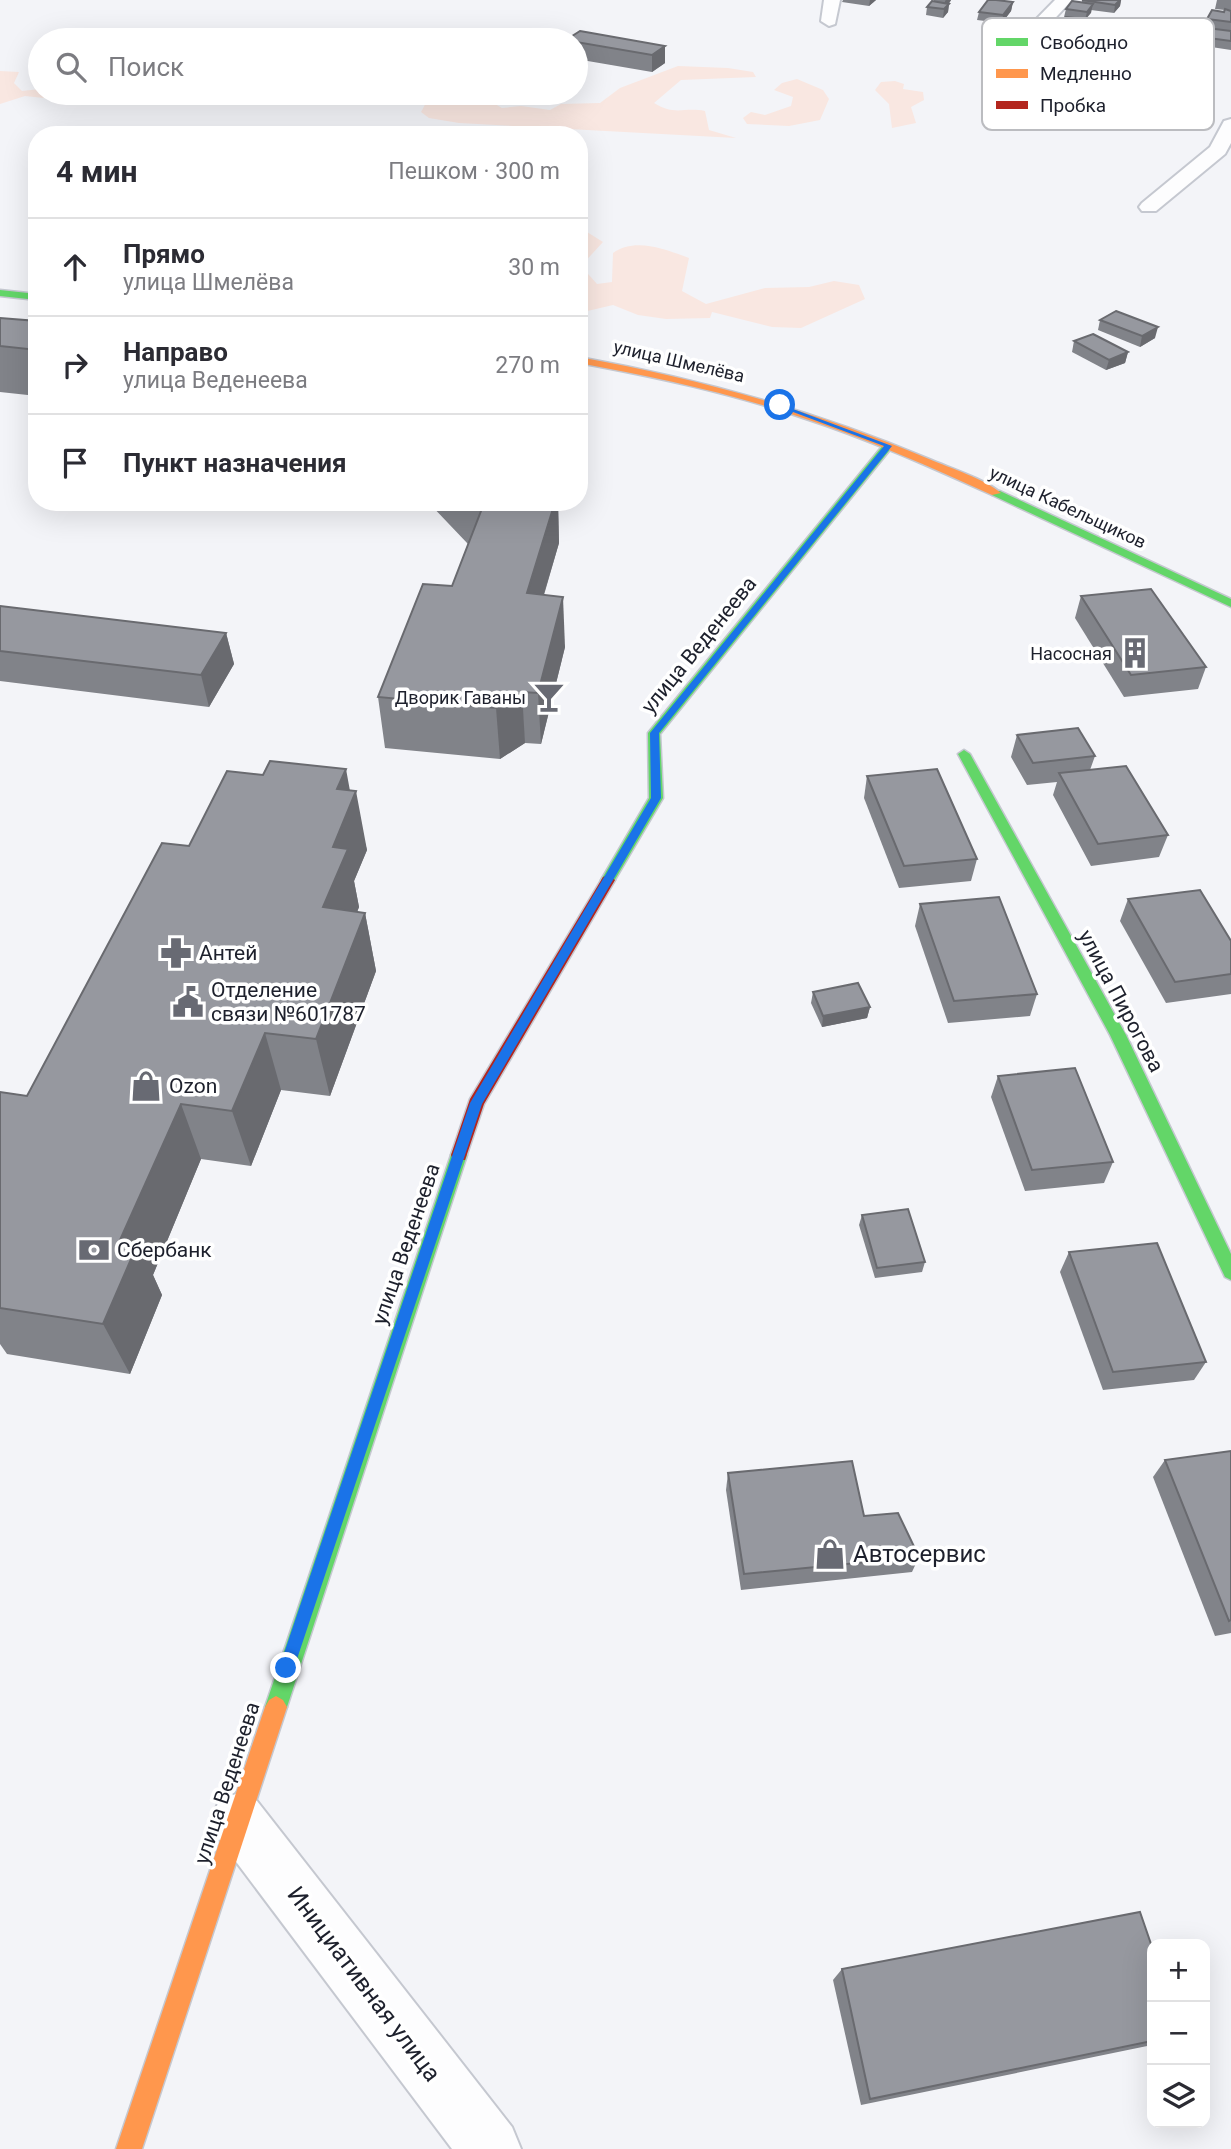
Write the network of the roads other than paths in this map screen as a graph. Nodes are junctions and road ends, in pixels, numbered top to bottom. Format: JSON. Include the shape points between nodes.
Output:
{"nodes":[{"id":1,"x":832,"y":0,"type":"edge"},
{"id":2,"x":1064,"y":0,"type":"edge"},
{"id":3,"x":1047,"y":18,"type":"edge"},
{"id":4,"x":829,"y":20,"type":"dead end"},
{"id":5,"x":1231,"y":125,"type":"edge"},
{"id":6,"x":1149,"y":206,"type":"dead end"},
{"id":7,"x":0,"y":293,"type":"edge"},
{"id":8,"x":28,"y":295,"type":"edge"},
{"id":9,"x":588,"y":361,"type":"edge"},
{"id":10,"x":888,"y":446,"type":"junction"},
{"id":11,"x":1231,"y":603,"type":"edge"},
{"id":12,"x":964,"y":754,"type":"dead end"},
{"id":13,"x":1231,"y":1272,"type":"edge"},
{"id":14,"x":238,"y":1819,"type":"junction"},
{"id":15,"x":129,"y":2149,"type":"edge"},
{"id":16,"x":490,"y":2149,"type":"edge"}],
"edges":[{"from":1,"to":4,"type":"street"},
{"from":2,"to":3,"type":"street"},
{"from":5,"to":6,"type":"street","via":[[1219,150]]},
{"from":7,"to":8,"type":"main road"},
{"from":9,"to":10,"type":"main road","name":"улица Шмелёва","via":[[780,405]]},
{"from":10,"to":11,"type":"main road","name":"улица Кабельщиков"},
{"from":10,"to":14,"type":"main road","name":"улица Веденеева","via":[[654,733],[656,798],[476,1103]]},
{"from":12,"to":13,"type":"main road","name":"улица Пирогова","via":[[1118,1035]]},
{"from":14,"to":15,"type":"main road","name":"улица Веденеева"},
{"from":14,"to":16,"type":"street","name":"Инициативная улица"}]}
